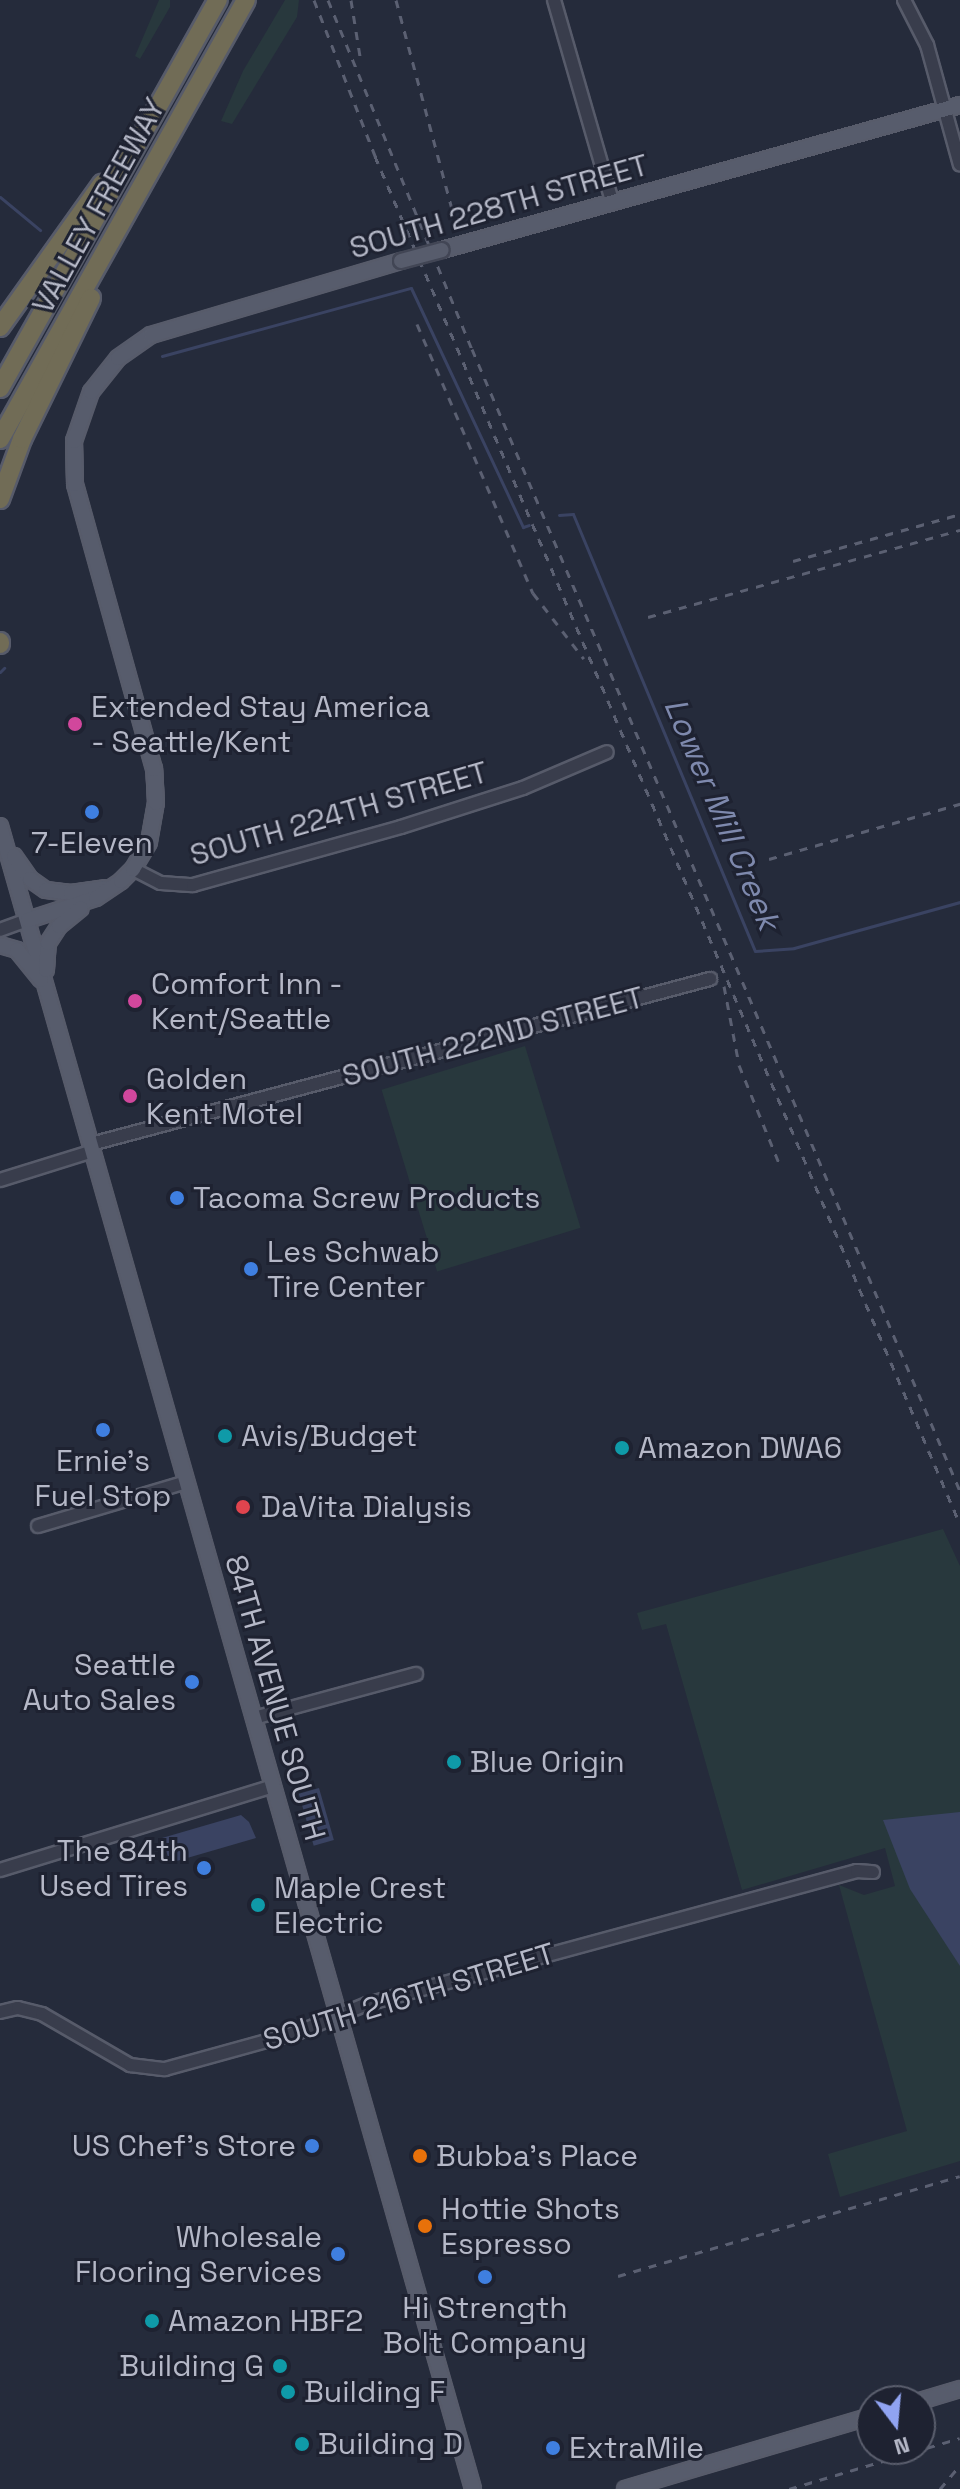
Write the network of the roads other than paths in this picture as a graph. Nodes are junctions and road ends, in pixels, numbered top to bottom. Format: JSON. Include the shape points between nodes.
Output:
{"nodes":[{"id":1,"x":218,"y":0,"type":"edge"},
{"id":2,"x":246,"y":0,"type":"edge"},
{"id":3,"x":554,"y":0,"type":"edge"},
{"id":4,"x":904,"y":0,"type":"edge"},
{"id":5,"x":960,"y":105,"type":"edge"},
{"id":6,"x":944,"y":109,"type":"junction"},
{"id":7,"x":156,"y":111,"type":"junction"},
{"id":8,"x":171,"y":136,"type":"junction"},
{"id":9,"x":960,"y":165,"type":"edge"},
{"id":10,"x":612,"y":201,"type":"junction"},
{"id":11,"x":0,"y":327,"type":"edge"},
{"id":12,"x":0,"y":388,"type":"edge"},
{"id":13,"x":0,"y":439,"type":"edge"},
{"id":14,"x":0,"y":499,"type":"edge"},
{"id":15,"x":607,"y":752,"type":"dead end"},
{"id":16,"x":2,"y":832,"type":"edge"},
{"id":17,"x":133,"y":869,"type":"junction"},
{"id":18,"x":116,"y":886,"type":"junction"},
{"id":19,"x":96,"y":898,"type":"junction"},
{"id":20,"x":28,"y":920,"type":"junction"},
{"id":21,"x":0,"y":930,"type":"edge"},
{"id":22,"x":0,"y":945,"type":"edge"},
{"id":23,"x":710,"y":979,"type":"dead end"},
{"id":24,"x":46,"y":986,"type":"junction"},
{"id":25,"x":92,"y":1148,"type":"junction"},
{"id":26,"x":0,"y":1180,"type":"edge"},
{"id":27,"x":187,"y":1482,"type":"junction"},
{"id":28,"x":38,"y":1526,"type":"dead end"},
{"id":29,"x":416,"y":1674,"type":"dead end"},
{"id":30,"x":254,"y":1718,"type":"junction"},
{"id":31,"x":273,"y":1786,"type":"junction"},
{"id":32,"x":0,"y":1870,"type":"edge"},
{"id":33,"x":873,"y":1872,"type":"dead end"},
{"id":34,"x":0,"y":2012,"type":"edge"},
{"id":35,"x":338,"y":2015,"type":"junction"},
{"id":36,"x":960,"y":2389,"type":"edge"},
{"id":37,"x":936,"y":2396,"type":"edge"},
{"id":38,"x":856,"y":2421,"type":"edge"},
{"id":39,"x":473,"y":2489,"type":"edge"},
{"id":40,"x":625,"y":2489,"type":"edge"}],
"edges":[{"from":1,"to":7,"type":"highway","name":"VALLEY FREEWAY"},
{"from":2,"to":8,"type":"highway","name":"VALLEY FREEWAY"},
{"from":3,"to":10,"type":"street"},
{"from":4,"to":6,"type":"street","via":[[927,45]]},
{"from":5,"to":6,"type":"main road","name":"SOUTH 228TH STREET"},
{"from":6,"to":9,"type":"street"},
{"from":6,"to":10,"type":"main road","name":"SOUTH 228TH STREET"},
{"from":7,"to":11,"type":"highway"},
{"from":7,"to":12,"type":"highway","name":"VALLEY FREEWAY"},
{"from":8,"to":13,"type":"highway","name":"VALLEY FREEWAY"},
{"from":8,"to":14,"type":"highway","via":[[148,198],[92,295],[22,439]]},
{"from":10,"to":17,"type":"main road","name":"SOUTH 228TH STREET","bridge":true,"via":[[151,335],[108,368],[83,407],[74,441],[75,484],[156,781],[153,829]]},
{"from":15,"to":17,"type":"street","name":"SOUTH 224TH STREET","via":[[523,788],[193,885],[161,883]]},
{"from":16,"to":18,"type":"main road","via":[[30,879],[46,890],[71,893]]},
{"from":16,"to":20,"type":"main road","name":"84TH AVENUE SOUTH"},
{"from":17,"to":18,"type":"main road"},
{"from":18,"to":19,"type":"main road"},
{"from":19,"to":20,"type":"main road"},
{"from":19,"to":24,"type":"main road","via":[[69,916],[48,943]]},
{"from":20,"to":21,"type":"street"},
{"from":20,"to":24,"type":"main road","name":"84TH AVENUE SOUTH"},
{"from":22,"to":24,"type":"main road","via":[[17,950]]},
{"from":23,"to":25,"type":"street","name":"SOUTH 222ND STREET"},
{"from":24,"to":25,"type":"main road","name":"84TH AVENUE SOUTH"},
{"from":25,"to":26,"type":"street","name":"SOUTH 222ND STREET"},
{"from":25,"to":27,"type":"main road","name":"84TH AVENUE SOUTH"},
{"from":27,"to":28,"type":"street"},
{"from":27,"to":30,"type":"main road","name":"84TH AVENUE SOUTH"},
{"from":29,"to":30,"type":"street"},
{"from":30,"to":31,"type":"main road","name":"84TH AVENUE SOUTH"},
{"from":31,"to":32,"type":"street"},
{"from":31,"to":35,"type":"main road","name":"84TH AVENUE SOUTH"},
{"from":33,"to":35,"type":"street","name":"SOUTH 216TH STREET","via":[[857,1871]]},
{"from":34,"to":35,"type":"street","name":"SOUTH 216TH STREET","via":[[18,2008],[42,2014],[130,2065],[165,2069],[299,2032]]},
{"from":35,"to":39,"type":"main road","name":"84TH AVENUE SOUTH"},
{"from":36,"to":37,"type":"main road"},
{"from":38,"to":40,"type":"main road"}]}
